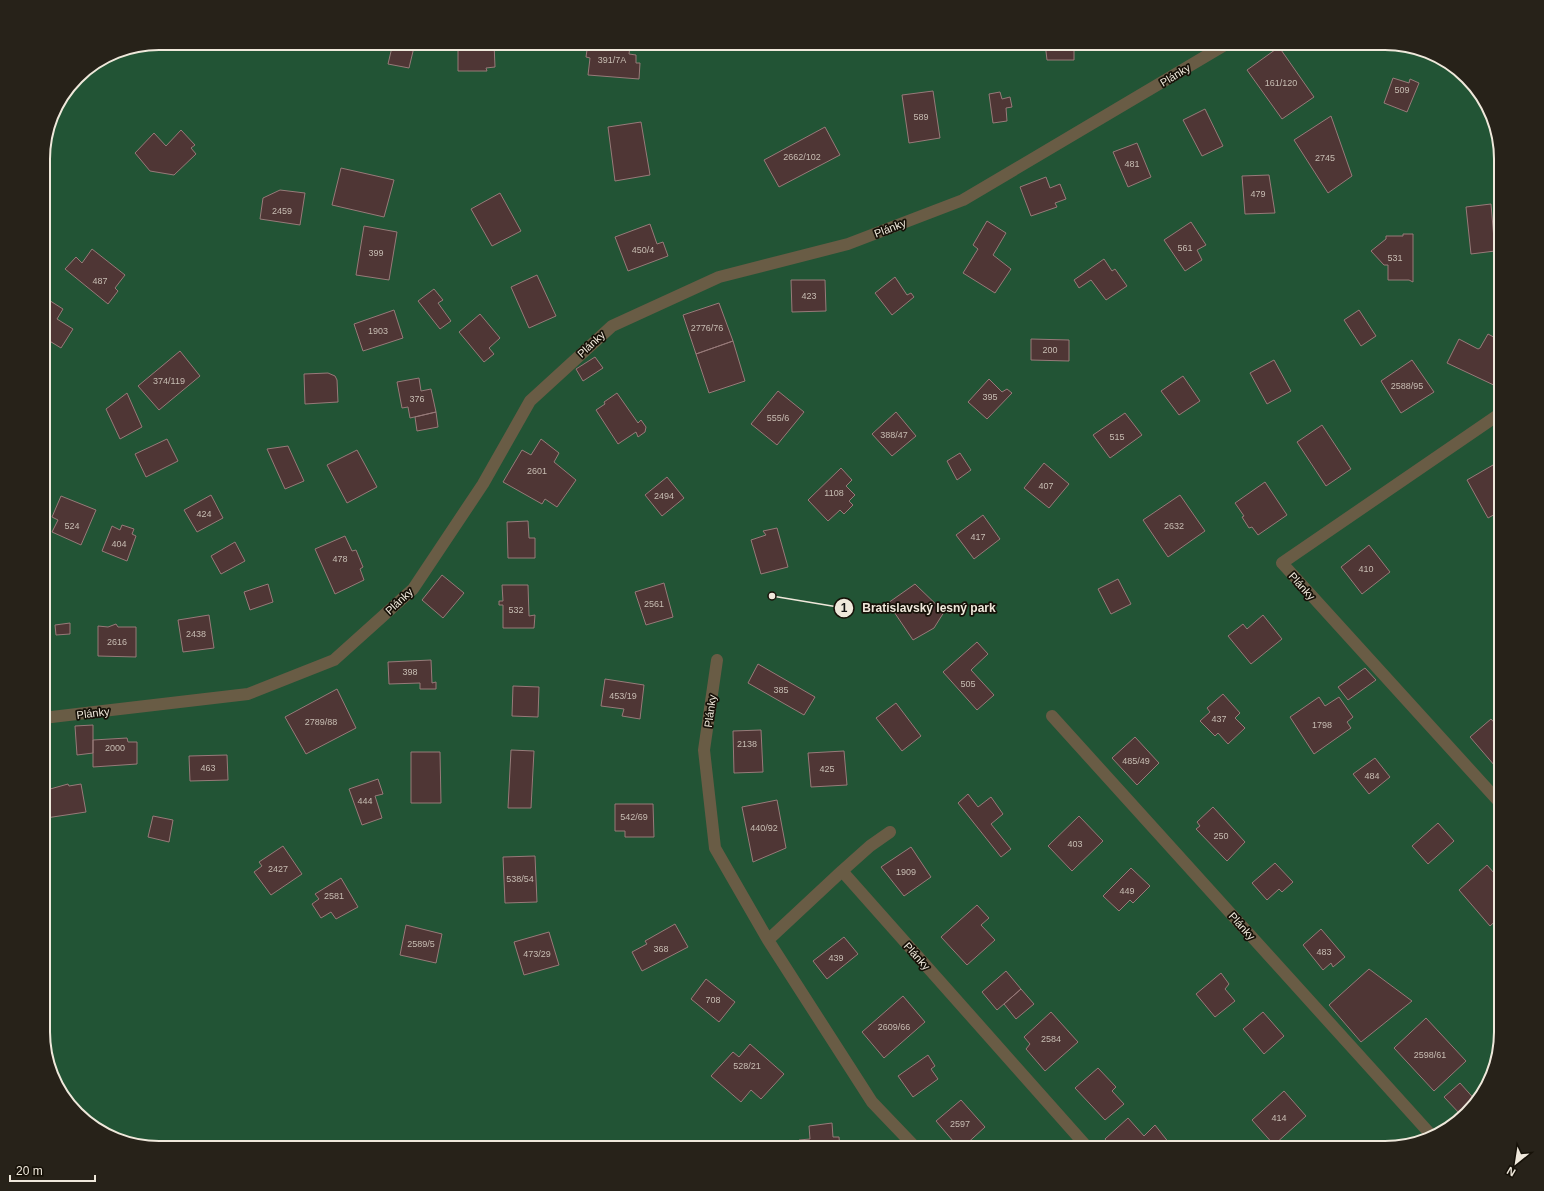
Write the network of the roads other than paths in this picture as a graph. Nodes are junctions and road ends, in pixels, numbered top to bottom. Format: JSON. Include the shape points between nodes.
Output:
{"nodes":[{"id":1,"x":1216,"y":50,"type":"edge"},
{"id":2,"x":1494,"y":418,"type":"edge"},
{"id":3,"x":717,"y":660,"type":"dead end"},
{"id":4,"x":1052,"y":716,"type":"dead end"},
{"id":5,"x":50,"y":717,"type":"edge"},
{"id":6,"x":1494,"y":796,"type":"edge"},
{"id":7,"x":890,"y":832,"type":"dead end"},
{"id":8,"x":842,"y":872,"type":"junction"},
{"id":9,"x":768,"y":940,"type":"junction"},
{"id":10,"x":1428,"y":1132,"type":"edge"},
{"id":11,"x":909,"y":1141,"type":"edge"},
{"id":12,"x":1082,"y":1141,"type":"edge"}],
"edges":[{"from":1,"to":5,"type":"street","name":"Plánky","via":[[963,200],[848,244],[719,276],[612,326],[530,401],[484,484],[413,589],[334,660],[248,694]]},
{"from":2,"to":6,"type":"street","name":"Plánky","via":[[1282,563]]},
{"from":3,"to":9,"type":"street","name":"Plánky","via":[[704,750],[715,848]]},
{"from":4,"to":10,"type":"street","name":"Plánky"},
{"from":7,"to":8,"type":"street","via":[[870,846]]},
{"from":8,"to":9,"type":"street"},
{"from":8,"to":12,"type":"street","name":"Plánky"},
{"from":9,"to":11,"type":"street","name":"Plánky","via":[[872,1102]]}]}
